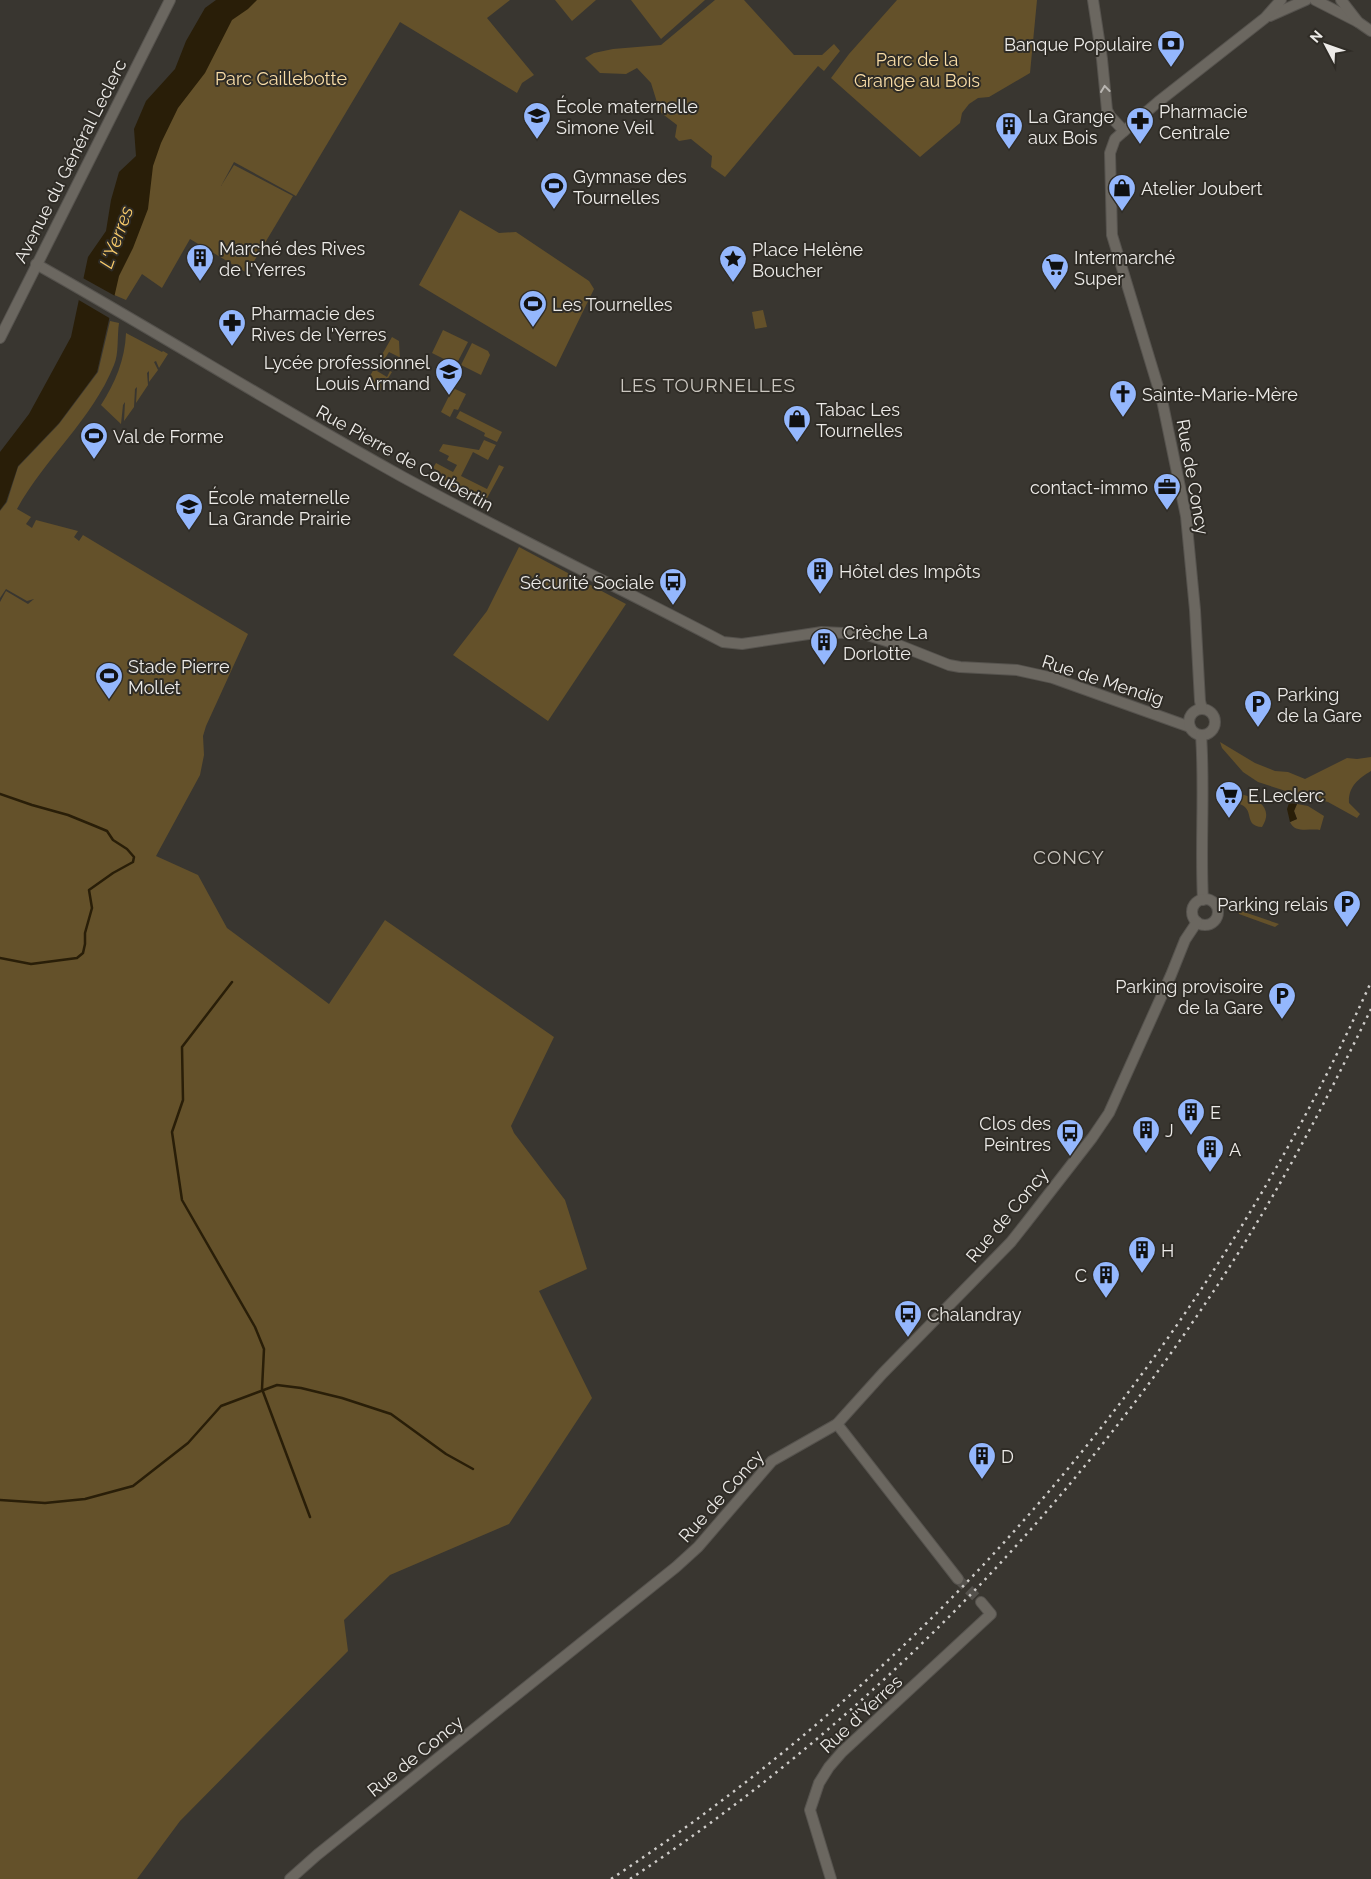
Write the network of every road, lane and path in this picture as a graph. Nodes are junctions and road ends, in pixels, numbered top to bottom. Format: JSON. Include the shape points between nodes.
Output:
{"nodes":[{"id":1,"x":170,"y":0,"type":"edge"},
{"id":2,"x":1093,"y":0,"type":"edge"},
{"id":3,"x":1281,"y":0,"type":"edge"},
{"id":4,"x":1306,"y":0,"type":"edge"},
{"id":5,"x":1315,"y":0,"type":"edge"},
{"id":6,"x":1341,"y":0,"type":"edge"},
{"id":7,"x":1265,"y":18,"type":"junction"},
{"id":8,"x":1358,"y":22,"type":"junction"},
{"id":9,"x":1371,"y":30,"type":"edge"},
{"id":10,"x":1124,"y":131,"type":"junction"},
{"id":11,"x":36,"y":264,"type":"junction"},
{"id":12,"x":0,"y":338,"type":"edge"},
{"id":13,"x":742,"y":644,"type":"joint"},
{"id":14,"x":1202,"y":708,"type":"junction"},
{"id":15,"x":1190,"y":727,"type":"junction"},
{"id":16,"x":1201,"y":735,"type":"junction"},
{"id":17,"x":1202,"y":900,"type":"junction"},
{"id":18,"x":1197,"y":922,"type":"junction"},
{"id":19,"x":837,"y":1424,"type":"junction"},
{"id":20,"x":958,"y":1579,"type":"tunnel mouth"},
{"id":21,"x":981,"y":1602,"type":"tunnel mouth"},
{"id":22,"x":290,"y":1879,"type":"edge"},
{"id":23,"x":831,"y":1879,"type":"edge"}],
"edges":[{"from":1,"to":11,"type":"street","name":"Avenue du Général Leclerc"},
{"from":10,"to":2,"type":"street","one_way":true,"via":[[1107,110]]},
{"from":3,"to":7,"type":"street"},
{"from":4,"to":7,"type":"street"},
{"from":5,"to":8,"type":"street"},
{"from":6,"to":8,"type":"street"},
{"from":7,"to":10,"type":"street"},
{"from":8,"to":9,"type":"street"},
{"from":10,"to":14,"type":"street","name":"Rue de Concy","via":[[1115,139],[1111,149],[1112,235],[1162,400],[1186,516]]},
{"from":11,"to":12,"type":"street","name":"Avenue du Général Leclerc"},
{"from":11,"to":13,"type":"street","name":"Rue Pierre de Coubertin","via":[[313,427],[461,508],[723,642]]},
{"from":13,"to":15,"type":"street","name":"Rue de Mendig","via":[[822,632],[864,634],[949,665],[1017,670],[1053,678]]},
{"from":14,"to":15,"type":"street","via":[[1190,716]]},
{"from":14,"to":16,"type":"street","name":"Rue de Concy","via":[[1211,712],[1216,722],[1213,730]]},
{"from":15,"to":16,"type":"street"},
{"from":16,"to":17,"type":"street","name":"Rue de Concy","via":[[1204,810]]},
{"from":17,"to":18,"type":"street","name":"Rue de Concy","via":[[1193,908],[1192,916]]},
{"from":17,"to":18,"type":"street","via":[[1215,904],[1217,916],[1208,924]]},
{"from":18,"to":19,"type":"street","name":"Rue de Concy","via":[[1185,940],[1101,1126],[1011,1242]]},
{"from":19,"to":20,"type":"street"},
{"from":19,"to":22,"type":"street","name":"Rue de Concy","via":[[772,1461],[676,1567]]},
{"from":21,"to":23,"type":"street","name":"Rue d'Yerres","via":[[991,1614],[842,1752],[819,1782],[810,1810]]}]}
